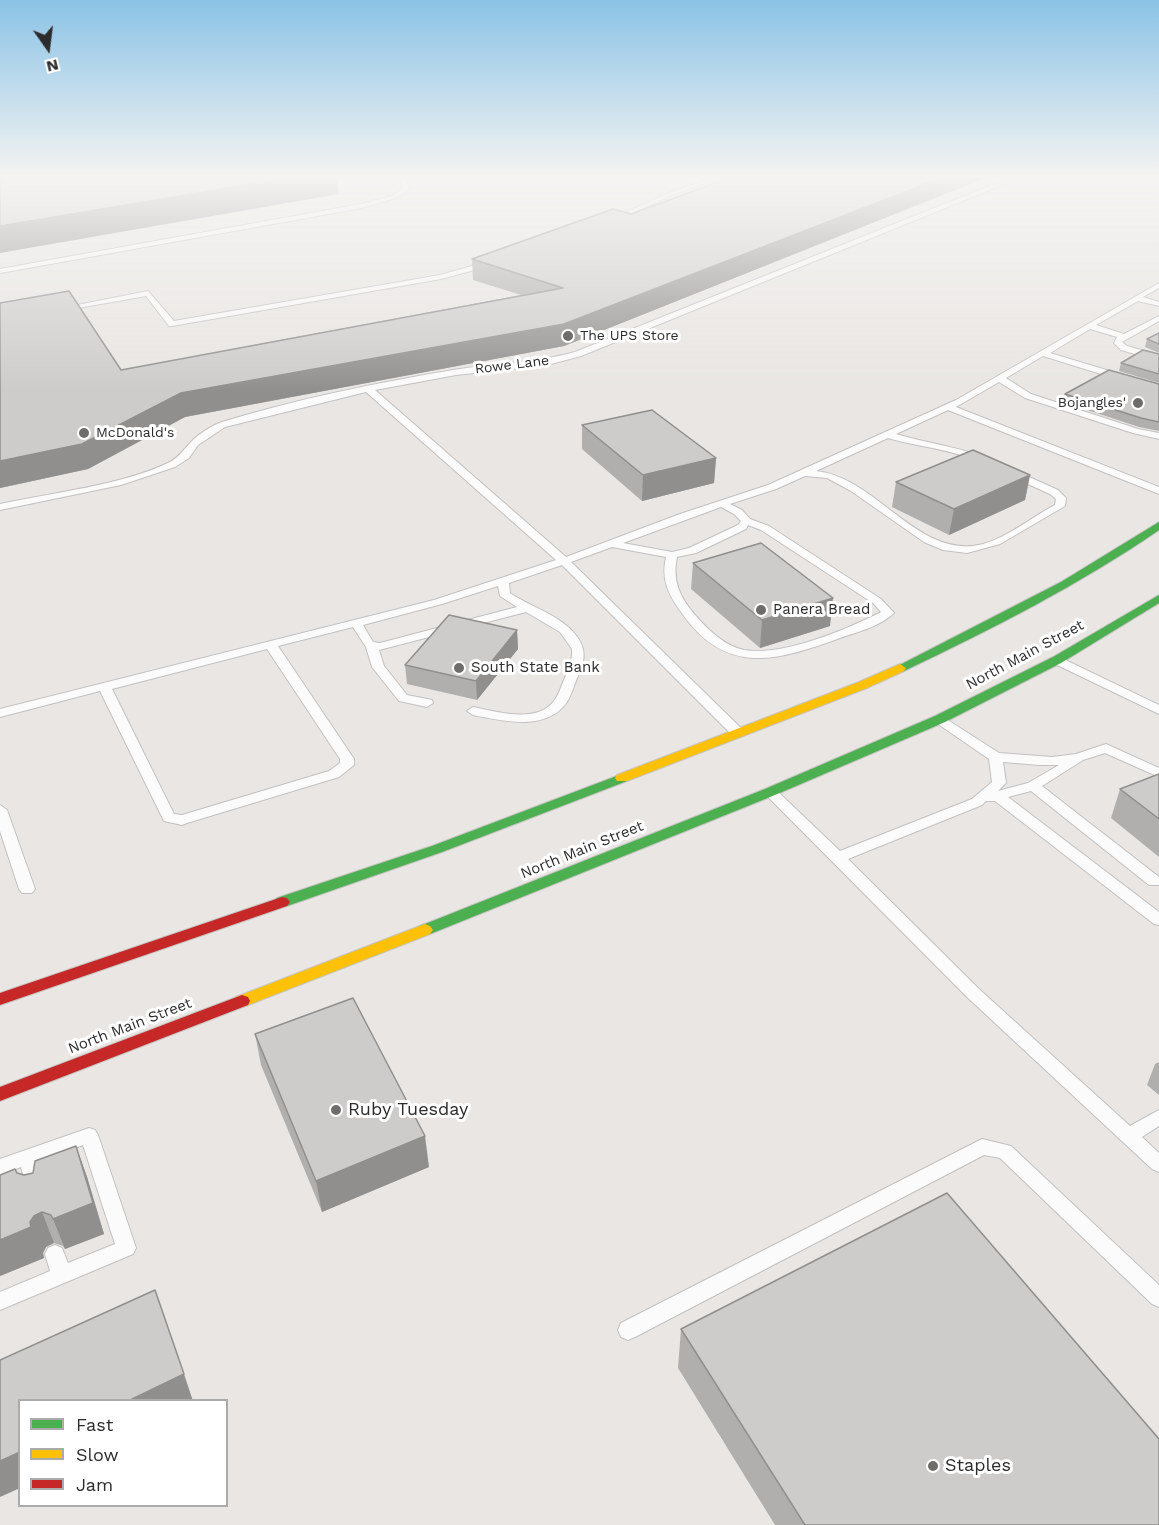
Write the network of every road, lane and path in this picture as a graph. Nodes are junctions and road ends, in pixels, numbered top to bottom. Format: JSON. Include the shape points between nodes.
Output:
{"nodes":[{"id":1,"x":122,"y":249,"type":"edge"},
{"id":2,"x":839,"y":249,"type":"edge"},
{"id":3,"x":498,"y":261,"type":"edge"},
{"id":4,"x":0,"y":271,"type":"edge"},
{"id":5,"x":1159,"y":285,"type":"edge"},
{"id":6,"x":1137,"y":298,"type":"junction"},
{"id":7,"x":1159,"y":304,"type":"edge"},
{"id":8,"x":57,"y":310,"type":"edge"},
{"id":9,"x":1159,"y":318,"type":"edge"},
{"id":10,"x":1090,"y":326,"type":"junction"},
{"id":11,"x":1122,"y":338,"type":"junction"},
{"id":12,"x":1042,"y":353,"type":"junction"},
{"id":13,"x":1159,"y":358,"type":"edge"},
{"id":14,"x":999,"y":378,"type":"junction"},
{"id":15,"x":1127,"y":379,"type":"edge"},
{"id":16,"x":368,"y":389,"type":"junction"},
{"id":17,"x":948,"y":407,"type":"junction"},
{"id":18,"x":888,"y":435,"type":"junction"},
{"id":19,"x":1159,"y":436,"type":"edge"},
{"id":20,"x":804,"y":473,"type":"junction"},
{"id":21,"x":1159,"y":491,"type":"edge"},
{"id":22,"x":722,"y":504,"type":"junction"},
{"id":23,"x":0,"y":507,"type":"edge"},
{"id":24,"x":746,"y":521,"type":"junction"},
{"id":25,"x":1159,"y":525,"type":"edge"},
{"id":26,"x":613,"y":544,"type":"junction"},
{"id":27,"x":672,"y":555,"type":"junction"},
{"id":28,"x":564,"y":561,"type":"junction"},
{"id":29,"x":503,"y":581,"type":"junction"},
{"id":30,"x":1159,"y":598,"type":"edge"},
{"id":31,"x":528,"y":608,"type":"junction"},
{"id":32,"x":357,"y":624,"type":"junction"},
{"id":33,"x":270,"y":644,"type":"junction"},
{"id":34,"x":372,"y":647,"type":"junction"},
{"id":35,"x":1057,"y":660,"type":"junction"},
{"id":36,"x":104,"y":686,"type":"junction"},
{"id":37,"x":427,"y":704,"type":"dead end"},
{"id":38,"x":1159,"y":709,"type":"edge"},
{"id":39,"x":474,"y":711,"type":"dead end"},
{"id":40,"x":0,"y":713,"type":"edge"},
{"id":41,"x":940,"y":719,"type":"junction"},
{"id":42,"x":738,"y":733,"type":"junction"},
{"id":43,"x":995,"y":757,"type":"junction"},
{"id":44,"x":1078,"y":759,"type":"junction"},
{"id":45,"x":1159,"y":773,"type":"edge"},
{"id":46,"x":1034,"y":786,"type":"junction"},
{"id":47,"x":770,"y":792,"type":"junction"},
{"id":48,"x":997,"y":796,"type":"junction"},
{"id":49,"x":976,"y":802,"type":"junction"},
{"id":50,"x":0,"y":810,"type":"edge"},
{"id":51,"x":838,"y":857,"type":"junction"},
{"id":52,"x":1154,"y":881,"type":"dead end"},
{"id":53,"x":27,"y":889,"type":"dead end"},
{"id":54,"x":1159,"y":920,"type":"edge"},
{"id":55,"x":0,"y":999,"type":"edge"},
{"id":56,"x":0,"y":1094,"type":"edge"},
{"id":57,"x":1159,"y":1117,"type":"edge"},
{"id":58,"x":1128,"y":1136,"type":"junction"},
{"id":59,"x":27,"y":1156,"type":"junction"},
{"id":60,"x":1159,"y":1164,"type":"edge"},
{"id":61,"x":0,"y":1167,"type":"edge"},
{"id":62,"x":37,"y":1196,"type":"edge"},
{"id":63,"x":55,"y":1254,"type":"dead end"},
{"id":64,"x":62,"y":1276,"type":"junction"},
{"id":65,"x":1159,"y":1298,"type":"edge"},
{"id":66,"x":0,"y":1301,"type":"edge"},
{"id":67,"x":628,"y":1330,"type":"dead end"}],
"edges":[{"from":1,"to":4,"type":"lane"},
{"from":2,"to":16,"type":"lane","name":"Rowe Lane","via":[[578,354]]},
{"from":3,"to":8,"type":"lane","via":[[441,277],[172,324],[148,293]]},
{"from":5,"to":6,"type":"lane"},
{"from":6,"to":7,"type":"lane"},
{"from":6,"to":10,"type":"lane"},
{"from":9,"to":11,"type":"lane"},
{"from":10,"to":11,"type":"lane","via":[[1118,333]]},
{"from":10,"to":12,"type":"lane"},
{"from":11,"to":13,"type":"lane","via":[[1118,343],[1124,348]]},
{"from":12,"to":14,"type":"lane"},
{"from":12,"to":15,"type":"lane"},
{"from":14,"to":17,"type":"lane"},
{"from":14,"to":19,"type":"lane","via":[[1028,396]]},
{"from":16,"to":23,"type":"lane","name":"Rowe Lane","via":[[222,425],[172,465],[139,477]]},
{"from":16,"to":28,"type":"lane"},
{"from":17,"to":18,"type":"lane"},
{"from":17,"to":21,"type":"lane"},
{"from":18,"to":20,"type":"lane"},
{"from":18,"to":20,"type":"lane","via":[[959,451],[1054,492],[1062,502],[987,546],[963,550],[920,534],[836,478]]},
{"from":20,"to":22,"type":"lane"},
{"from":22,"to":24,"type":"lane"},
{"from":22,"to":26,"type":"lane"},
{"from":24,"to":27,"type":"lane","via":[[692,551]]},
{"from":24,"to":27,"type":"lane","via":[[765,528],[877,601],[888,613],[792,651],[738,652],[721,644],[690,617],[678,600],[668,577]]},
{"from":25,"to":42,"type":"main road","via":[[1124,550],[987,627],[863,685]]},
{"from":26,"to":27,"type":"lane"},
{"from":26,"to":28,"type":"lane"},
{"from":28,"to":29,"type":"lane"},
{"from":28,"to":42,"type":"lane"},
{"from":29,"to":31,"type":"lane","via":[[504,594]]},
{"from":29,"to":32,"type":"lane"},
{"from":30,"to":35,"type":"main road","name":"North Main Street"},
{"from":31,"to":34,"type":"lane"},
{"from":31,"to":39,"type":"lane","via":[[553,621],[578,649],[578,660],[560,702],[550,711],[521,719]]},
{"from":32,"to":33,"type":"lane"},
{"from":32,"to":34,"type":"lane"},
{"from":33,"to":36,"type":"lane"},
{"from":33,"to":36,"type":"lane","via":[[347,765],[334,774],[182,820],[169,818]]},
{"from":34,"to":37,"type":"lane","via":[[378,667],[403,698]]},
{"from":35,"to":38,"type":"lane"},
{"from":35,"to":41,"type":"main road","name":"North Main Street"},
{"from":36,"to":40,"type":"lane"},
{"from":41,"to":43,"type":"lane"},
{"from":41,"to":47,"type":"main road","name":"North Main Street"},
{"from":42,"to":55,"type":"main road","via":[[437,849]]},
{"from":43,"to":44,"type":"lane","via":[[1034,762]]},
{"from":43,"to":49,"type":"lane","via":[[999,783]]},
{"from":44,"to":45,"type":"lane","via":[[1106,748]]},
{"from":44,"to":46,"type":"lane"},
{"from":46,"to":48,"type":"lane"},
{"from":46,"to":52,"type":"lane"},
{"from":47,"to":51,"type":"lane"},
{"from":47,"to":56,"type":"main road","name":"North Main Street"},
{"from":48,"to":49,"type":"lane"},
{"from":48,"to":54,"type":"lane"},
{"from":49,"to":51,"type":"lane"},
{"from":50,"to":53,"type":"lane"},
{"from":51,"to":58,"type":"lane","via":[[973,993]]},
{"from":57,"to":58,"type":"lane"},
{"from":58,"to":60,"type":"lane"},
{"from":59,"to":61,"type":"lane"},
{"from":59,"to":62,"type":"lane"},
{"from":59,"to":64,"type":"lane","via":[[89,1135],[126,1248]]},
{"from":63,"to":64,"type":"lane"},
{"from":64,"to":66,"type":"lane"},
{"from":65,"to":67,"type":"lane","via":[[1005,1151],[982,1147]]}]}
